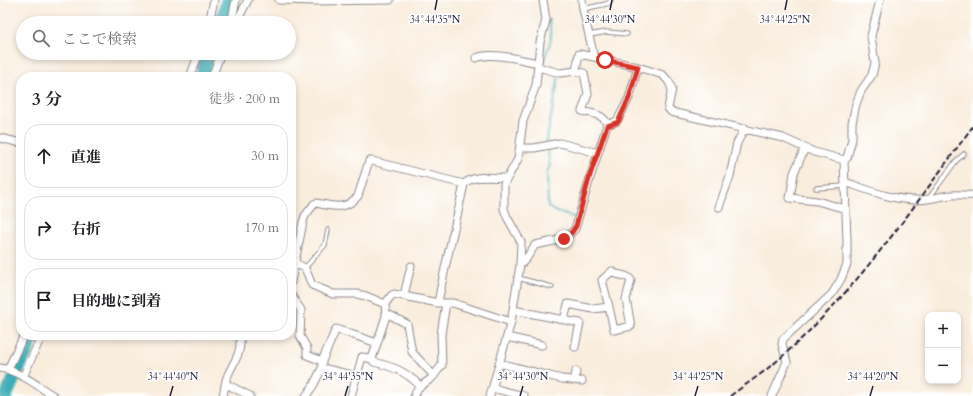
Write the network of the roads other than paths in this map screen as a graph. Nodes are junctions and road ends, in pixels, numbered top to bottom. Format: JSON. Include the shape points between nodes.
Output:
{"nodes":[{"id":1,"x":214,"y":0,"type":"edge"},
{"id":2,"x":236,"y":0,"type":"edge"},
{"id":3,"x":248,"y":0,"type":"edge"},
{"id":4,"x":279,"y":0,"type":"edge"},
{"id":5,"x":390,"y":0,"type":"edge"},
{"id":6,"x":542,"y":0,"type":"edge"},
{"id":7,"x":582,"y":0,"type":"edge"},
{"id":8,"x":611,"y":0,"type":"edge"},
{"id":9,"x":880,"y":0,"type":"edge"},
{"id":10,"x":583,"y":9,"type":"junction"},
{"id":11,"x":211,"y":16,"type":"edge"},
{"id":12,"x":233,"y":16,"type":"edge"},
{"id":13,"x":240,"y":16,"type":"edge"},
{"id":14,"x":627,"y":34,"type":"dead end"},
{"id":15,"x":589,"y":35,"type":"junction"},
{"id":16,"x":594,"y":57,"type":"junction"},
{"id":17,"x":476,"y":58,"type":"dead end"},
{"id":18,"x":196,"y":60,"type":"edge"},
{"id":19,"x":218,"y":60,"type":"edge"},
{"id":20,"x":538,"y":65,"type":"junction"},
{"id":21,"x":638,"y":67,"type":"junction"},
{"id":22,"x":576,"y":71,"type":"junction"},
{"id":23,"x":192,"y":72,"type":"edge"},
{"id":24,"x":214,"y":72,"type":"edge"},
{"id":25,"x":607,"y":126,"type":"junction"},
{"id":26,"x":745,"y":128,"type":"junction"},
{"id":27,"x":0,"y":138,"type":"edge"},
{"id":28,"x":16,"y":142,"type":"edge"},
{"id":29,"x":520,"y":148,"type":"junction"},
{"id":30,"x":805,"y":148,"type":"junction"},
{"id":31,"x":598,"y":153,"type":"junction"},
{"id":32,"x":964,"y":154,"type":"dead end"},
{"id":33,"x":844,"y":160,"type":"junction"},
{"id":34,"x":506,"y":178,"type":"junction"},
{"id":35,"x":464,"y":184,"type":"junction"},
{"id":36,"x":845,"y":184,"type":"junction"},
{"id":37,"x":816,"y":188,"type":"dead end"},
{"id":38,"x":973,"y":195,"type":"edge"},
{"id":39,"x":928,"y":198,"type":"junction"},
{"id":40,"x":719,"y":208,"type":"dead end"},
{"id":41,"x":846,"y":209,"type":"junction"},
{"id":42,"x":328,"y":230,"type":"dead end"},
{"id":43,"x":296,"y":250,"type":"edge"},
{"id":44,"x":296,"y":264,"type":"edge"},
{"id":45,"x":520,"y":265,"type":"junction"},
{"id":46,"x":411,"y":266,"type":"dead end"},
{"id":47,"x":305,"y":268,"type":"junction"},
{"id":48,"x":518,"y":278,"type":"junction"},
{"id":49,"x":552,"y":287,"type":"dead end"},
{"id":50,"x":404,"y":295,"type":"junction"},
{"id":51,"x":296,"y":302,"type":"edge"},
{"id":52,"x":438,"y":303,"type":"junction"},
{"id":53,"x":446,"y":303,"type":"junction"},
{"id":54,"x":385,"y":304,"type":"junction"},
{"id":55,"x":609,"y":307,"type":"junction"},
{"id":56,"x":513,"y":310,"type":"junction"},
{"id":57,"x":386,"y":313,"type":"junction"},
{"id":58,"x":564,"y":320,"type":"junction"},
{"id":59,"x":511,"y":322,"type":"junction"},
{"id":60,"x":507,"y":337,"type":"junction"},
{"id":61,"x":22,"y":340,"type":"edge"},
{"id":62,"x":40,"y":340,"type":"edge"},
{"id":63,"x":241,"y":340,"type":"edge"},
{"id":64,"x":378,"y":343,"type":"junction"},
{"id":65,"x":542,"y":344,"type":"dead end"},
{"id":66,"x":575,"y":347,"type":"dead end"},
{"id":67,"x":372,"y":359,"type":"junction"},
{"id":68,"x":499,"y":363,"type":"junction"},
{"id":69,"x":322,"y":364,"type":"junction"},
{"id":70,"x":0,"y":368,"type":"edge"},
{"id":71,"x":9,"y":370,"type":"junction"},
{"id":72,"x":576,"y":372,"type":"dead end"},
{"id":73,"x":22,"y":376,"type":"junction"},
{"id":74,"x":356,"y":376,"type":"junction"},
{"id":75,"x":434,"y":376,"type":"junction"},
{"id":76,"x":226,"y":384,"type":"junction"},
{"id":77,"x":420,"y":386,"type":"junction"},
{"id":78,"x":492,"y":388,"type":"junction"},
{"id":79,"x":54,"y":396,"type":"edge"},
{"id":80,"x":223,"y":396,"type":"edge"},
{"id":81,"x":250,"y":396,"type":"edge"},
{"id":82,"x":306,"y":396,"type":"edge"},
{"id":83,"x":351,"y":396,"type":"edge"},
{"id":84,"x":414,"y":396,"type":"edge"},
{"id":85,"x":490,"y":396,"type":"edge"},
{"id":86,"x":524,"y":396,"type":"edge"},
{"id":87,"x":772,"y":396,"type":"edge"}],
"edges":[{"from":1,"to":11,"type":"street"},
{"from":2,"to":12,"type":"street"},
{"from":3,"to":13,"type":"street"},
{"from":4,"to":5,"type":"street"},
{"from":6,"to":20,"type":"street","via":[[546,17]]},
{"from":7,"to":10,"type":"street"},
{"from":8,"to":10,"type":"lane","via":[[610,3]]},
{"from":9,"to":33,"type":"street","via":[[871,36],[875,63],[856,104],[852,139],[847,158]]},
{"from":10,"to":15,"type":"street"},
{"from":14,"to":15,"type":"lane","via":[[607,32]]},
{"from":15,"to":16,"type":"street"},
{"from":16,"to":21,"type":"street"},
{"from":16,"to":22,"type":"street","via":[[579,54]]},
{"from":17,"to":20,"type":"street","via":[[499,56]]},
{"from":18,"to":23,"type":"street"},
{"from":19,"to":24,"type":"street"},
{"from":20,"to":22,"type":"street","via":[[560,73]]},
{"from":20,"to":29,"type":"street","via":[[536,85],[523,121]]},
{"from":21,"to":25,"type":"street","via":[[629,98],[618,122]]},
{"from":21,"to":26,"type":"street","via":[[663,76],[669,82],[672,89],[668,108],[670,112]]},
{"from":22,"to":25,"type":"street","via":[[584,73],[588,88],[582,111],[603,117]]},
{"from":25,"to":31,"type":"street"},
{"from":26,"to":30,"type":"street","via":[[783,138]]},
{"from":26,"to":40,"type":"street","via":[[737,143],[730,176]]},
{"from":27,"to":28,"type":"street"},
{"from":29,"to":31,"type":"street","via":[[560,143]]},
{"from":29,"to":34,"type":"street","via":[[518,159]]},
{"from":30,"to":33,"type":"street"},
{"from":30,"to":41,"type":"street","via":[[794,173],[790,198],[817,201]]},
{"from":31,"to":45,"type":"street","via":[[575,229],[564,239],[535,245]]},
{"from":32,"to":39,"type":"lane"},
{"from":33,"to":36,"type":"street"},
{"from":34,"to":35,"type":"street","via":[[472,179]]},
{"from":34,"to":45,"type":"street","via":[[504,209],[521,242]]},
{"from":35,"to":43,"type":"street","via":[[369,161],[355,199],[341,207],[314,204],[305,216]]},
{"from":35,"to":52,"type":"street"},
{"from":36,"to":37,"type":"lane"},
{"from":36,"to":39,"type":"street","via":[[901,199]]},
{"from":36,"to":41,"type":"street"},
{"from":38,"to":39,"type":"street","via":[[953,194]]},
{"from":41,"to":87,"type":"street","via":[[845,272],[832,294],[783,339],[787,362]]},
{"from":42,"to":47,"type":"lane","via":[[325,245]]},
{"from":44,"to":47,"type":"street"},
{"from":45,"to":48,"type":"street"},
{"from":46,"to":50,"type":"street"},
{"from":47,"to":54,"type":"street","via":[[312,285],[333,294],[366,296]]},
{"from":48,"to":49,"type":"lane"},
{"from":48,"to":56,"type":"street"},
{"from":50,"to":52,"type":"street"},
{"from":50,"to":54,"type":"street","via":[[394,294]]},
{"from":51,"to":69,"type":"street","via":[[301,310],[300,336],[307,348],[307,355]]},
{"from":52,"to":53,"type":"street"},
{"from":53,"to":59,"type":"street"},
{"from":53,"to":75,"type":"street","via":[[441,334],[443,361]]},
{"from":54,"to":57,"type":"street"},
{"from":55,"to":55,"type":"street","via":[[602,280],[612,271],[631,280],[626,299],[631,326],[614,330]]},
{"from":55,"to":58,"type":"street","via":[[593,309],[568,304]]},
{"from":56,"to":58,"type":"street"},
{"from":56,"to":59,"type":"street"},
{"from":57,"to":64,"type":"street"},
{"from":57,"to":75,"type":"street","via":[[406,324],[412,352]]},
{"from":58,"to":66,"type":"street","via":[[580,323]]},
{"from":59,"to":60,"type":"street"},
{"from":60,"to":65,"type":"street"},
{"from":60,"to":68,"type":"street"},
{"from":61,"to":71,"type":"street"},
{"from":62,"to":73,"type":"street"},
{"from":63,"to":76,"type":"street","via":[[239,353]]},
{"from":64,"to":67,"type":"street"},
{"from":64,"to":69,"type":"street","via":[[336,328]]},
{"from":67,"to":74,"type":"street","via":[[362,357]]},
{"from":67,"to":77,"type":"street","via":[[406,374]]},
{"from":68,"to":72,"type":"street","via":[[579,381]]},
{"from":68,"to":78,"type":"street"},
{"from":69,"to":74,"type":"street"},
{"from":69,"to":82,"type":"street"},
{"from":70,"to":71,"type":"street"},
{"from":71,"to":73,"type":"street"},
{"from":73,"to":79,"type":"street"},
{"from":74,"to":83,"type":"street"},
{"from":75,"to":77,"type":"street"},
{"from":76,"to":80,"type":"street"},
{"from":76,"to":81,"type":"street"},
{"from":77,"to":84,"type":"street"},
{"from":78,"to":85,"type":"street"},
{"from":78,"to":86,"type":"street"}]}
